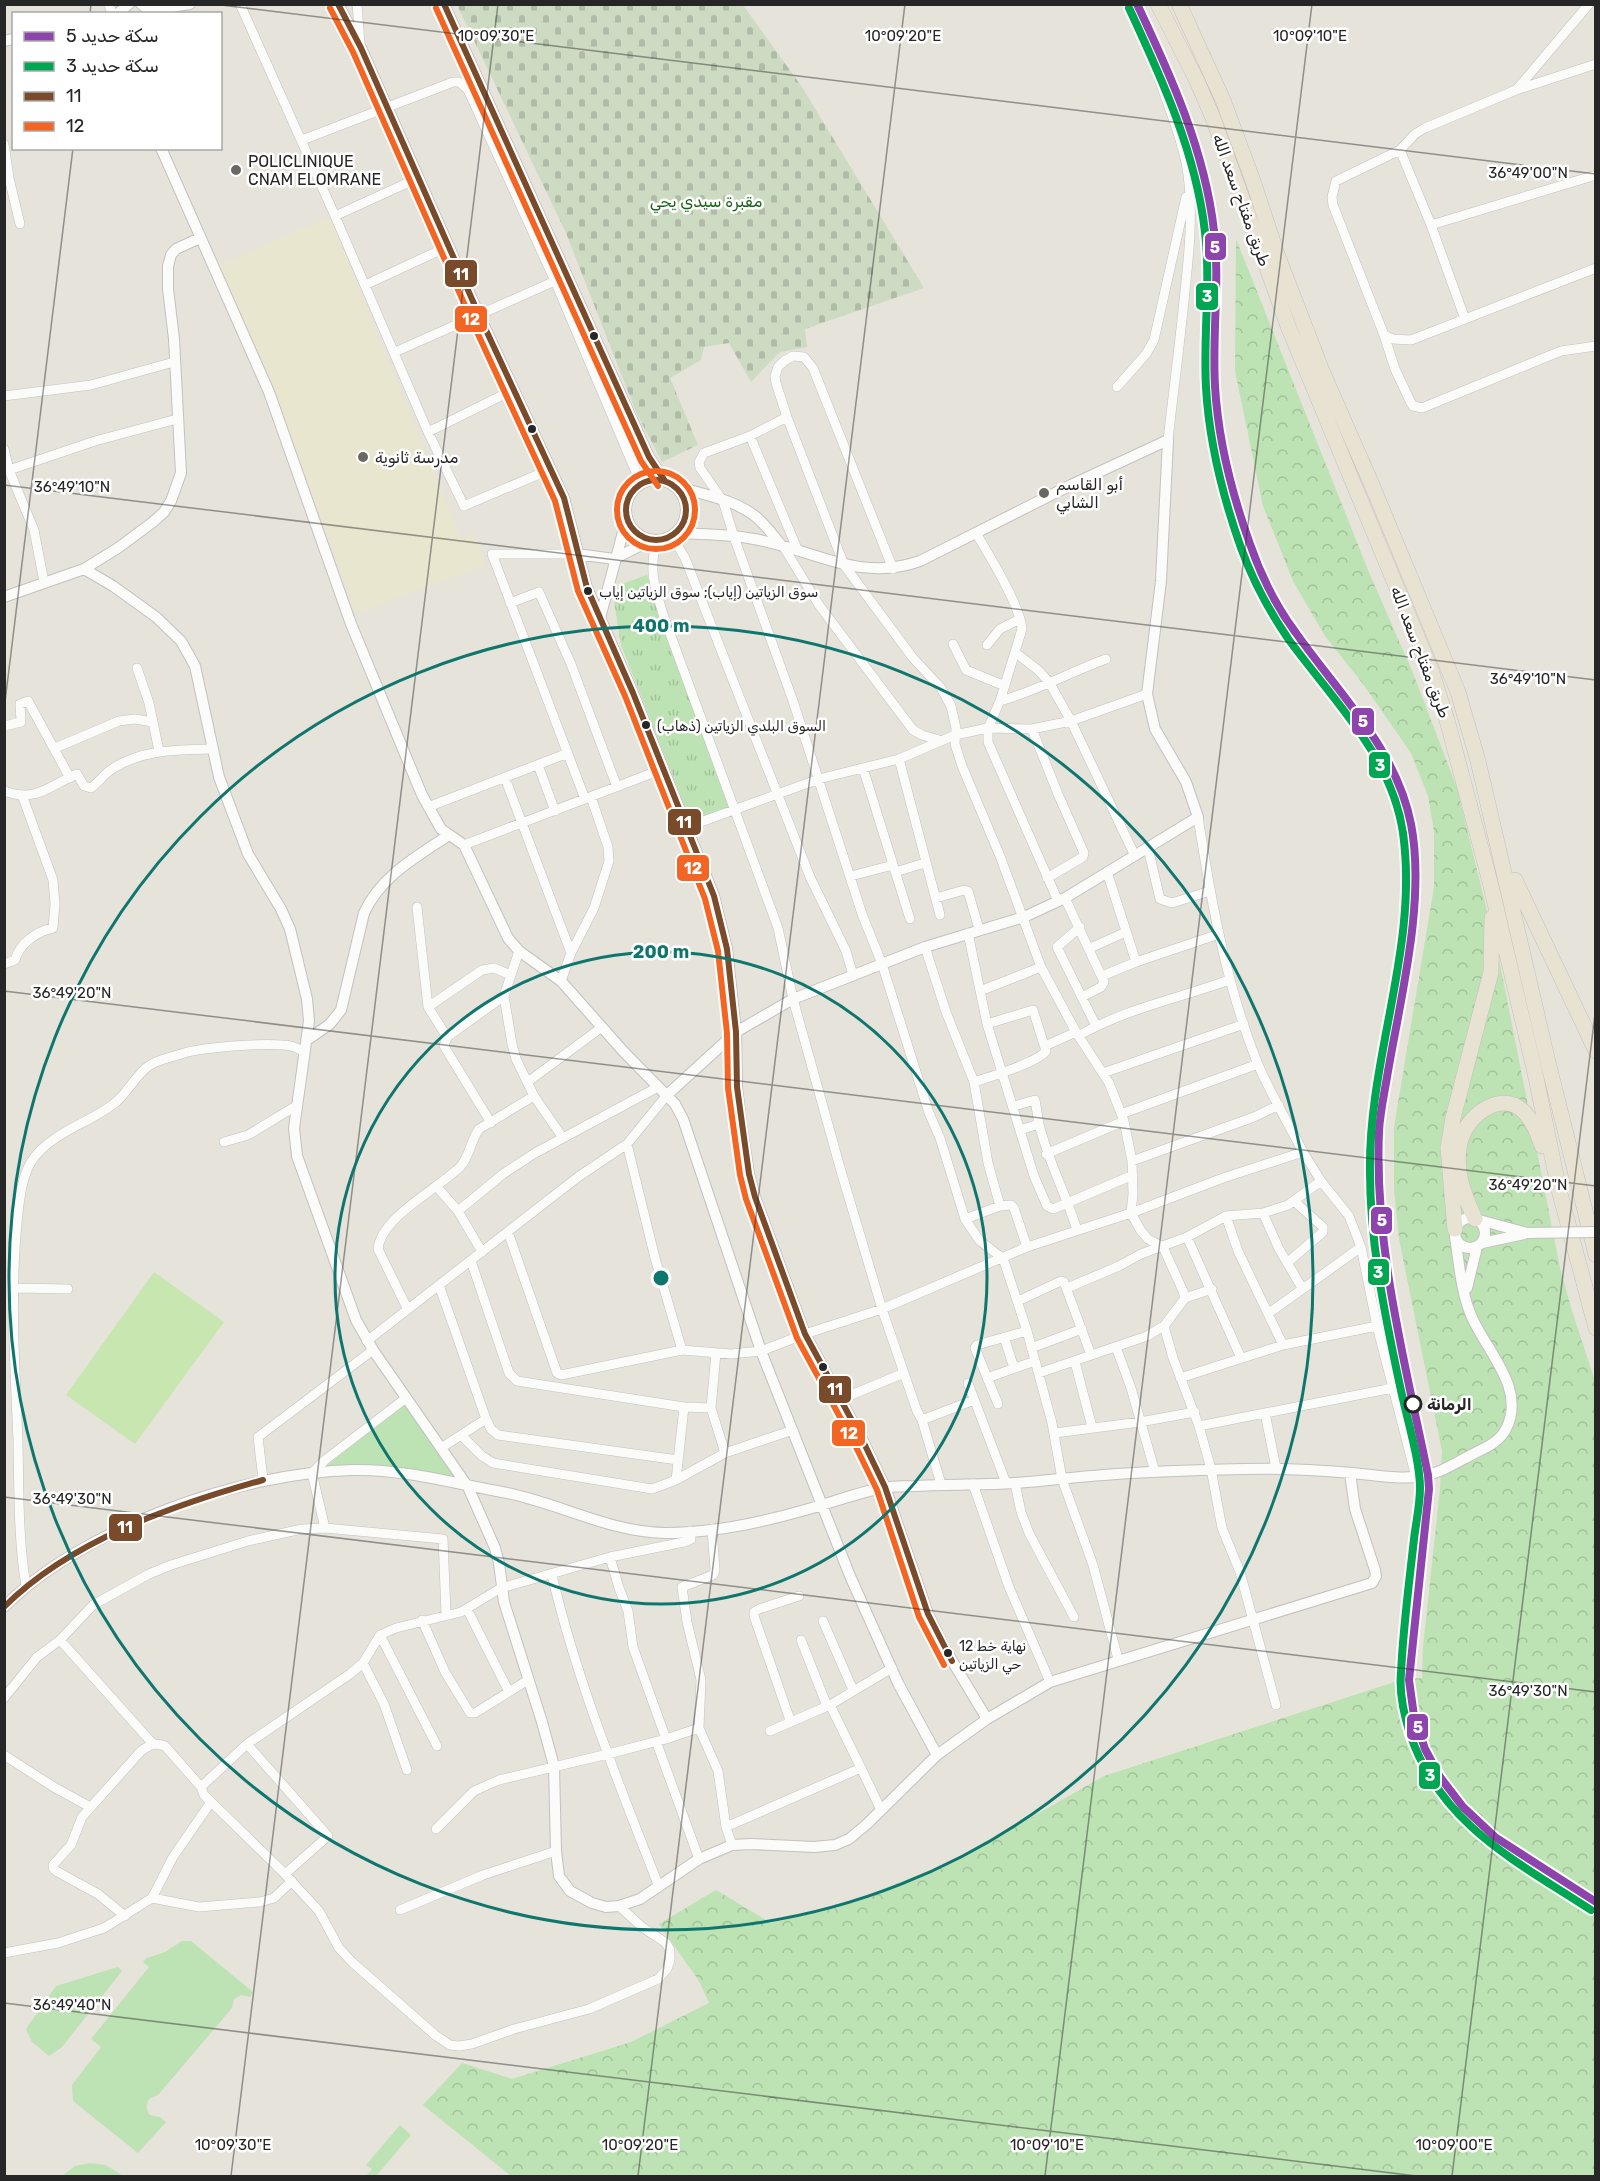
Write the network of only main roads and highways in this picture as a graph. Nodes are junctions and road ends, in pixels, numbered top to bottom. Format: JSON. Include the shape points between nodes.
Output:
{"nodes":[{"id":1,"x":1158,"y":4,"type":"edge"},
{"id":2,"x":1179,"y":4,"type":"edge"},
{"id":3,"x":1501,"y":854,"type":"junction"},
{"id":4,"x":1490,"y":882,"type":"junction"},
{"id":5,"x":1596,"y":1051,"type":"edge"},
{"id":6,"x":1559,"y":1190,"type":"junction"},
{"id":7,"x":1477,"y":1220,"type":"road end"},
{"id":8,"x":1455,"y":1233,"type":"road end"},
{"id":9,"x":1596,"y":1255,"type":"edge"},
{"id":10,"x":1596,"y":1328,"type":"edge"}],
"edges":[{"from":1,"to":4,"type":"highway","name":"طريق مفتاح سعد الله","via":[[1213,118],[1288,326],[1431,670]]},
{"from":2,"to":3,"type":"highway","name":"طريق مفتاح سعد الله","via":[[1223,100],[1322,371],[1458,692]]},
{"from":3,"to":5,"type":"highway"},
{"from":3,"to":9,"type":"highway","name":"طريق مفتاح سعد الله"},
{"from":4,"to":6,"type":"highway","name":"طريق مفتاح سعد الله"},
{"from":4,"to":8,"type":"highway","via":[[1491,972],[1448,1148]]},
{"from":6,"to":7,"type":"highway","via":[[1535,1127],[1525,1113],[1500,1103],[1487,1107],[1465,1128],[1460,1143],[1460,1179]]},
{"from":6,"to":10,"type":"highway","name":"طريق مفتاح سعد الله"}]}
